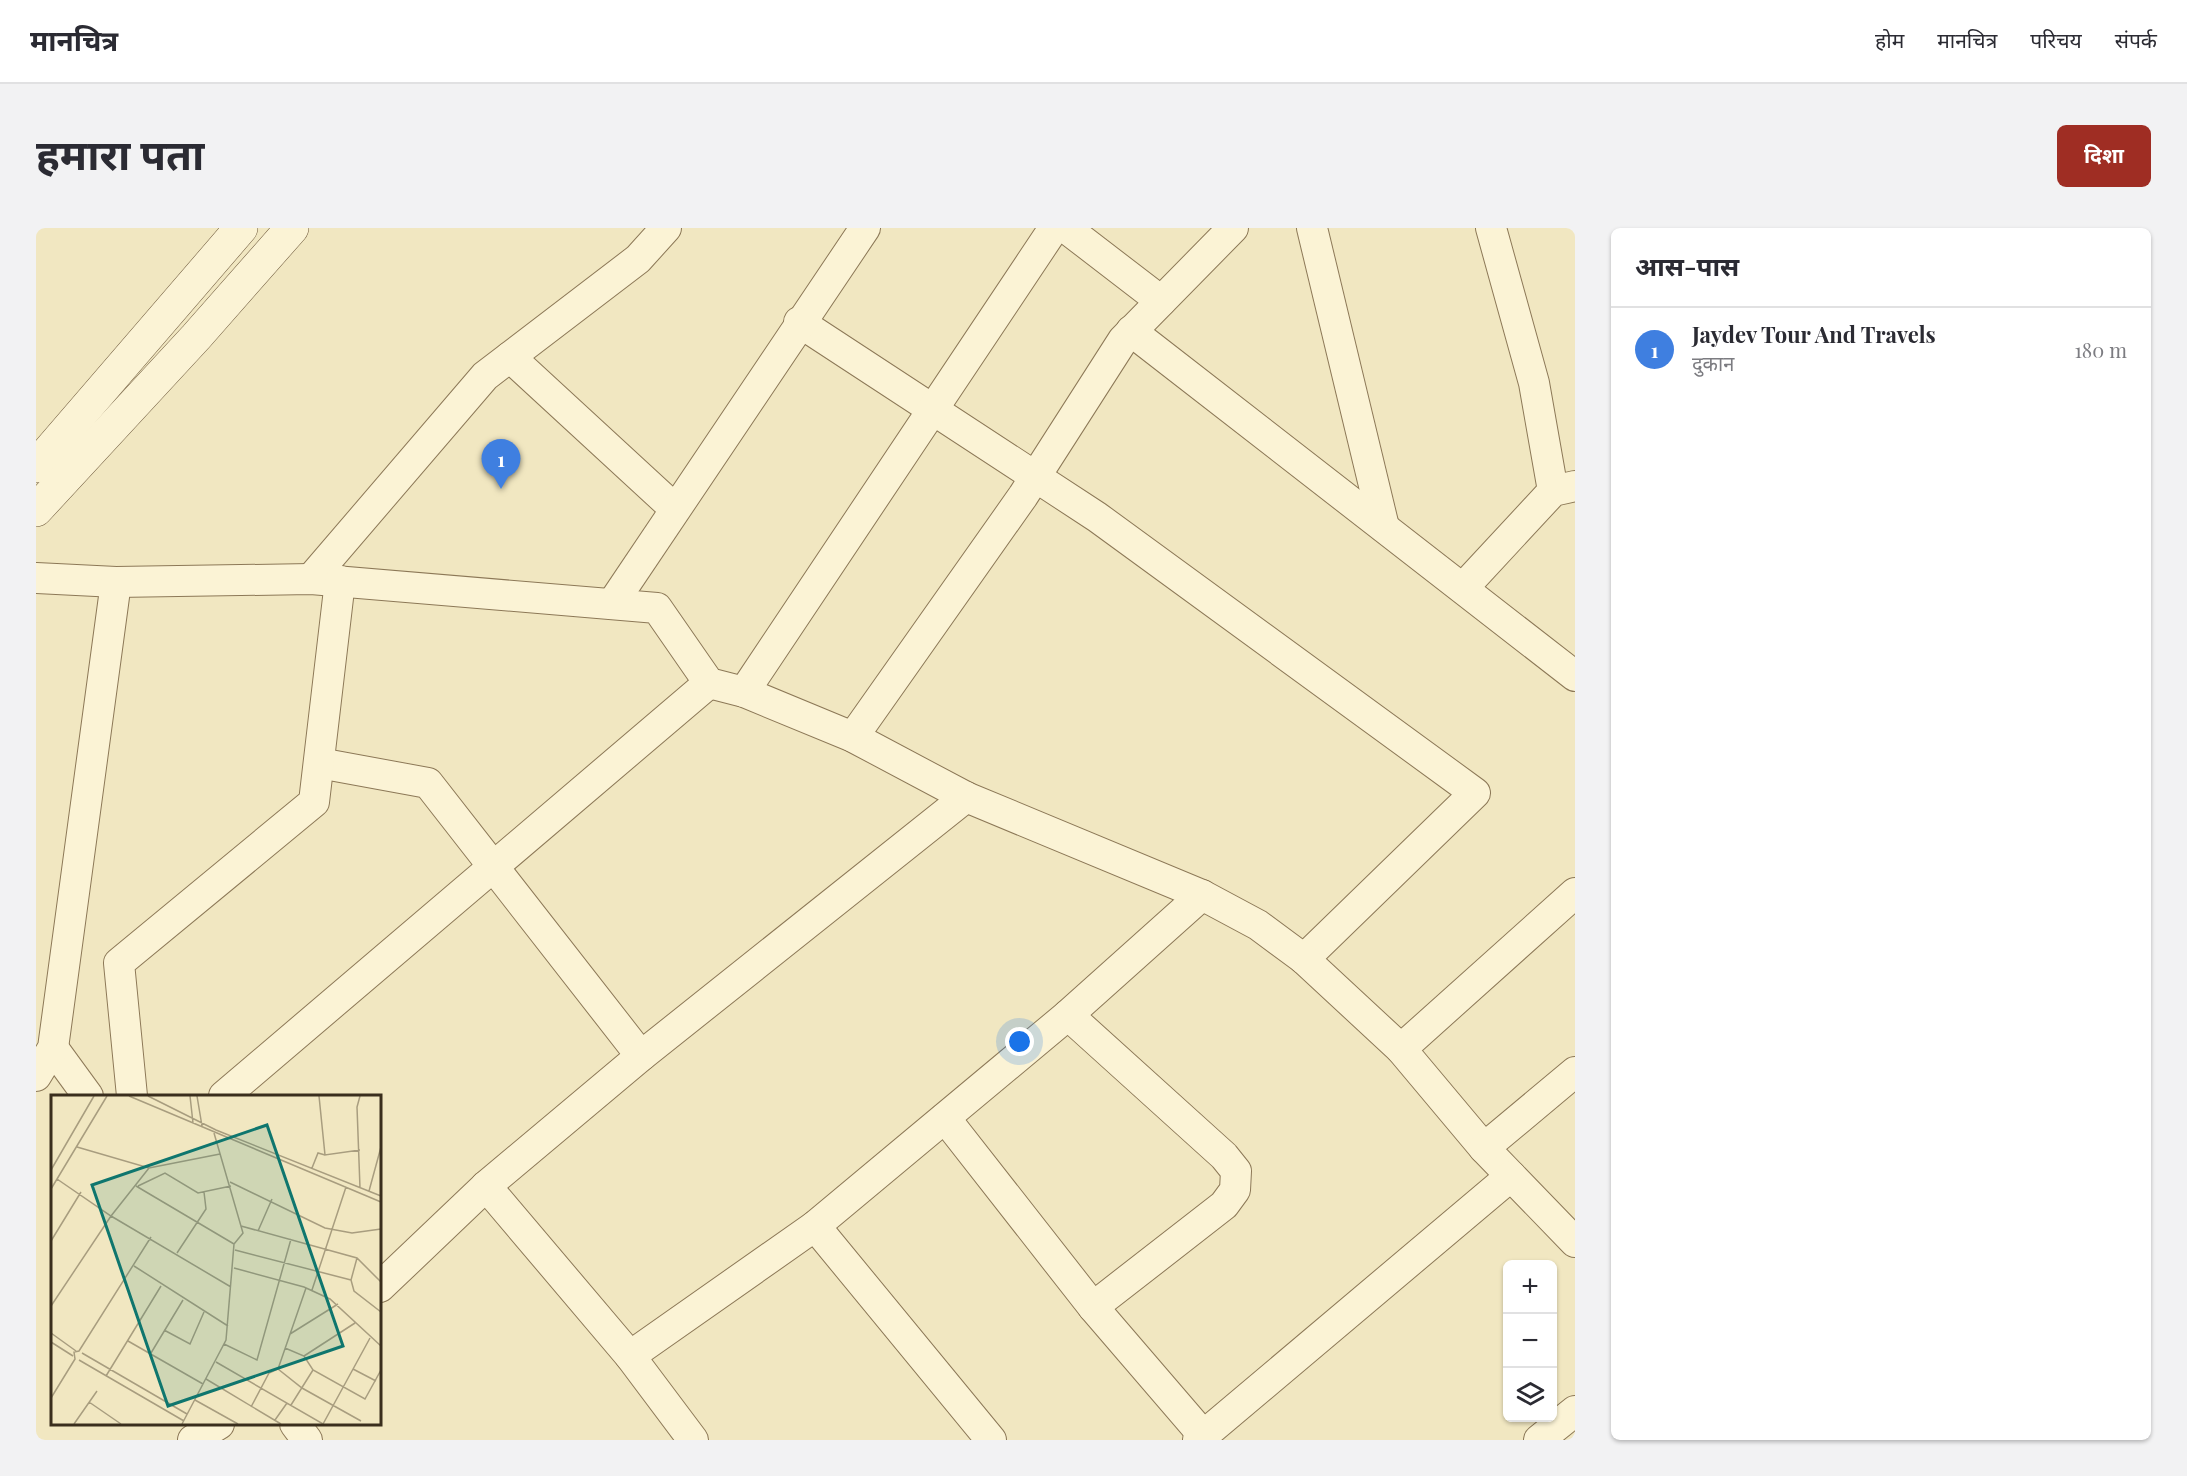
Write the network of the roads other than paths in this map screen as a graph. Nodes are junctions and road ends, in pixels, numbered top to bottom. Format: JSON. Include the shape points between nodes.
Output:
{"nodes":[{"id":1,"x":241,"y":228,"type":"edge"},
{"id":2,"x":292,"y":228,"type":"edge"},
{"id":3,"x":666,"y":228,"type":"edge"},
{"id":4,"x":865,"y":228,"type":"edge"},
{"id":5,"x":1054,"y":228,"type":"edge"},
{"id":6,"x":1066,"y":228,"type":"edge"},
{"id":7,"x":1233,"y":228,"type":"edge"},
{"id":8,"x":1312,"y":228,"type":"edge"},
{"id":9,"x":1491,"y":228,"type":"edge"},
{"id":10,"x":1161,"y":302,"type":"junction"},
{"id":11,"x":799,"y":322,"type":"junction"},
{"id":12,"x":1131,"y":331,"type":"junction"},
{"id":13,"x":510,"y":357,"type":"junction"},
{"id":14,"x":934,"y":409,"type":"junction"},
{"id":15,"x":36,"y":466,"type":"edge"},
{"id":16,"x":1035,"y":476,"type":"junction"},
{"id":17,"x":1564,"y":488,"type":"edge"},
{"id":18,"x":675,"y":509,"type":"junction"},
{"id":19,"x":36,"y":510,"type":"edge"},
{"id":20,"x":1384,"y":527,"type":"junction"},
{"id":21,"x":36,"y":578,"type":"edge"},
{"id":22,"x":325,"y":580,"type":"junction"},
{"id":23,"x":116,"y":582,"type":"junction"},
{"id":24,"x":1463,"y":588,"type":"junction"},
{"id":25,"x":612,"y":604,"type":"junction"},
{"id":26,"x":1575,"y":676,"type":"edge"},
{"id":27,"x":709,"y":683,"type":"junction"},
{"id":28,"x":744,"y":692,"type":"junction"},
{"id":29,"x":853,"y":737,"type":"junction"},
{"id":30,"x":319,"y":763,"type":"junction"},
{"id":31,"x":966,"y":797,"type":"junction"},
{"id":32,"x":492,"y":868,"type":"junction"},
{"id":33,"x":1575,"y":893,"type":"edge"},
{"id":34,"x":1202,"y":895,"type":"junction"},
{"id":35,"x":1304,"y":959,"type":"junction"},
{"id":36,"x":1068,"y":1015,"type":"junction"},
{"id":37,"x":53,"y":1048,"type":"junction"},
{"id":38,"x":1401,"y":1049,"type":"junction"},
{"id":39,"x":641,"y":1056,"type":"junction"},
{"id":40,"x":1575,"y":1072,"type":"edge"},
{"id":41,"x":36,"y":1076,"type":"edge"},
{"id":42,"x":87,"y":1095,"type":"edge"},
{"id":43,"x":132,"y":1095,"type":"edge"},
{"id":44,"x":225,"y":1095,"type":"edge"},
{"id":45,"x":945,"y":1118,"type":"junction"},
{"id":46,"x":1484,"y":1148,"type":"junction"},
{"id":47,"x":1511,"y":1176,"type":"junction"},
{"id":48,"x":486,"y":1186,"type":"junction"},
{"id":49,"x":814,"y":1226,"type":"junction"},
{"id":50,"x":1575,"y":1242,"type":"edge"},
{"id":51,"x":381,"y":1286,"type":"edge"},
{"id":52,"x":1093,"y":1307,"type":"junction"},
{"id":53,"x":630,"y":1356,"type":"junction"},
{"id":54,"x":1575,"y":1411,"type":"edge"},
{"id":55,"x":217,"y":1425,"type":"edge"},
{"id":56,"x":296,"y":1425,"type":"edge"},
{"id":57,"x":1201,"y":1438,"type":"edge"},
{"id":58,"x":193,"y":1440,"type":"edge"},
{"id":59,"x":307,"y":1440,"type":"edge"},
{"id":60,"x":693,"y":1440,"type":"edge"},
{"id":61,"x":991,"y":1440,"type":"edge"},
{"id":62,"x":1539,"y":1440,"type":"edge"}],
"edges":[{"from":1,"to":15,"type":"street"},
{"from":2,"to":19,"type":"street"},
{"from":3,"to":13,"type":"street","via":[[638,259]]},
{"from":4,"to":11,"type":"street"},
{"from":5,"to":14,"type":"street"},
{"from":6,"to":10,"type":"street"},
{"from":7,"to":10,"type":"street"},
{"from":8,"to":20,"type":"street"},
{"from":9,"to":17,"type":"street"},
{"from":10,"to":12,"type":"street"},
{"from":11,"to":14,"type":"street"},
{"from":11,"to":18,"type":"street"},
{"from":12,"to":16,"type":"street"},
{"from":12,"to":20,"type":"street"},
{"from":13,"to":18,"type":"street"},
{"from":13,"to":22,"type":"street","via":[[485,376]]},
{"from":14,"to":16,"type":"street"},
{"from":14,"to":28,"type":"street"},
{"from":16,"to":29,"type":"street"},
{"from":16,"to":35,"type":"street","via":[[1475,793]]},
{"from":17,"to":24,"type":"street"},
{"from":18,"to":25,"type":"street"},
{"from":20,"to":24,"type":"street"},
{"from":21,"to":23,"type":"street"},
{"from":22,"to":23,"type":"street"},
{"from":22,"to":25,"type":"street"},
{"from":22,"to":30,"type":"street"},
{"from":23,"to":37,"type":"street"},
{"from":24,"to":26,"type":"street"},
{"from":25,"to":27,"type":"street","via":[[657,608]]},
{"from":27,"to":28,"type":"street"},
{"from":27,"to":32,"type":"street"},
{"from":28,"to":29,"type":"street"},
{"from":29,"to":31,"type":"street"},
{"from":30,"to":32,"type":"street","via":[[428,783]]},
{"from":30,"to":43,"type":"street","via":[[314,802],[119,963]]},
{"from":31,"to":34,"type":"street"},
{"from":31,"to":39,"type":"street"},
{"from":32,"to":39,"type":"street"},
{"from":32,"to":44,"type":"street"},
{"from":33,"to":38,"type":"street"},
{"from":34,"to":35,"type":"street","via":[[1258,925]]},
{"from":34,"to":36,"type":"street"},
{"from":35,"to":38,"type":"street"},
{"from":36,"to":45,"type":"street"},
{"from":36,"to":52,"type":"street","via":[[1236,1171],[1235,1190],[1224,1205]]},
{"from":37,"to":41,"type":"street"},
{"from":37,"to":42,"type":"street"},
{"from":38,"to":46,"type":"street"},
{"from":39,"to":48,"type":"street"},
{"from":40,"to":46,"type":"street"},
{"from":45,"to":49,"type":"street"},
{"from":45,"to":52,"type":"street"},
{"from":46,"to":47,"type":"street"},
{"from":47,"to":50,"type":"street"},
{"from":47,"to":57,"type":"street"},
{"from":48,"to":51,"type":"street"},
{"from":48,"to":53,"type":"street"},
{"from":49,"to":53,"type":"street"},
{"from":49,"to":61,"type":"street"},
{"from":52,"to":57,"type":"street"},
{"from":53,"to":60,"type":"street"},
{"from":54,"to":62,"type":"street"},
{"from":55,"to":58,"type":"street"},
{"from":56,"to":59,"type":"street"}]}
